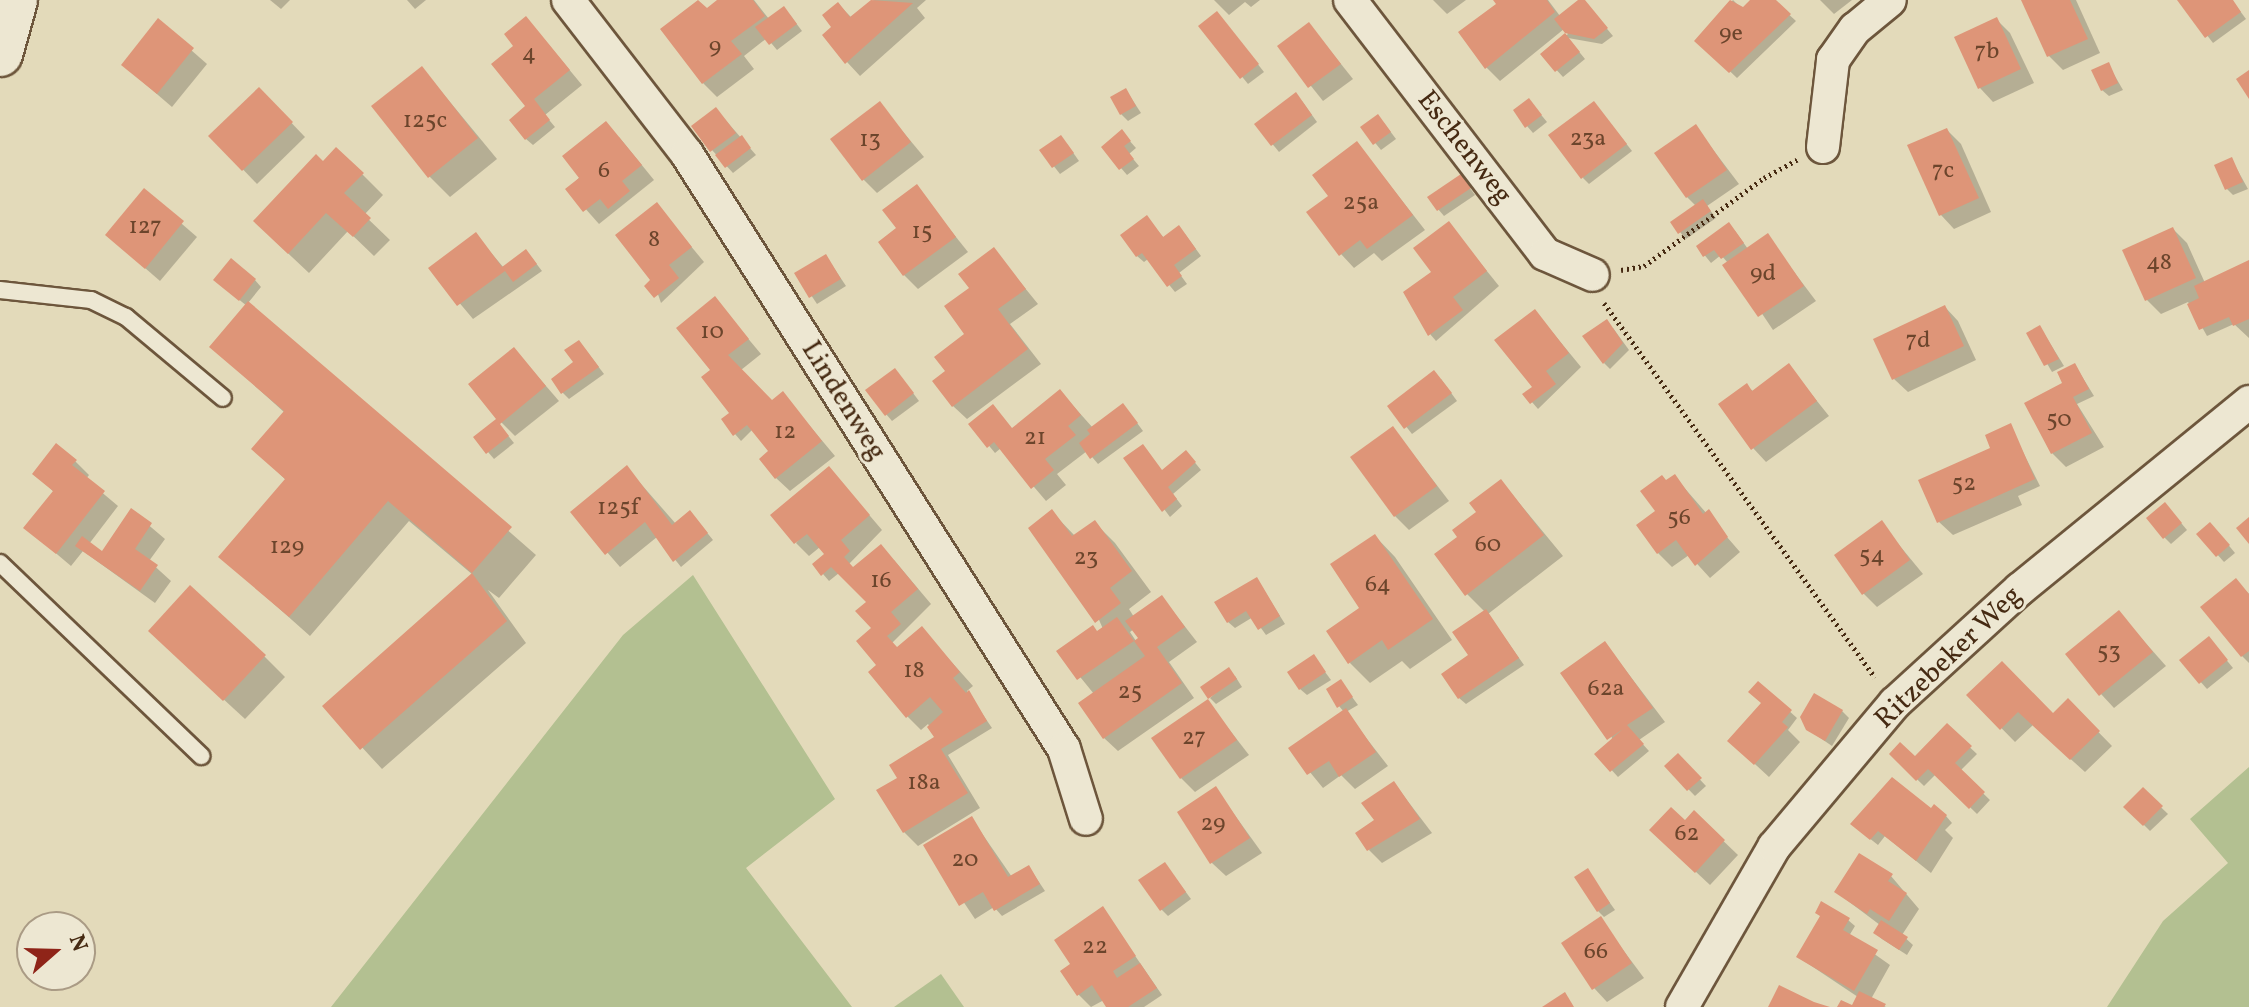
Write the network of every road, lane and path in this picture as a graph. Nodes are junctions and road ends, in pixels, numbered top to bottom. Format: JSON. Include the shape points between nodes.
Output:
{"nodes":[{"id":1,"x":15,"y":0,"type":"edge"},
{"id":2,"x":568,"y":0,"type":"edge"},
{"id":3,"x":1350,"y":0,"type":"edge"},
{"id":4,"x":1890,"y":0,"type":"edge"},
{"id":5,"x":0,"y":54,"type":"edge"},
{"id":6,"x":1823,"y":147,"type":"joint"},
{"id":7,"x":1593,"y":275,"type":"junction"},
{"id":8,"x":0,"y":290,"type":"edge"},
{"id":9,"x":223,"y":398,"type":"dead end"},
{"id":10,"x":2249,"y":402,"type":"edge"},
{"id":11,"x":0,"y":563,"type":"edge"},
{"id":12,"x":1895,"y":703,"type":"junction"},
{"id":13,"x":201,"y":756,"type":"dead end"},
{"id":14,"x":1086,"y":819,"type":"dead end"},
{"id":15,"x":1682,"y":1007,"type":"edge"}],
"edges":[{"from":1,"to":5,"type":"street"},
{"from":2,"to":14,"type":"street","name":"Lindenweg","via":[[687,154],[1056,736],[1078,784]]},
{"from":3,"to":7,"type":"street","name":"Eschenweg","via":[[1545,254]]},
{"from":4,"to":6,"type":"street","via":[[1855,29],[1833,60]]},
{"from":6,"to":7,"type":"path","via":[[1764,178],[1644,266]]},
{"from":7,"to":12,"type":"path","via":[[1606,307]]},
{"from":8,"to":9,"type":"lane","via":[[91,300],[126,317]]},
{"from":10,"to":12,"type":"street","name":"Ritzebeker Weg","via":[[2020,589]]},
{"from":11,"to":13,"type":"lane"},
{"from":12,"to":15,"type":"street","name":"Ritzebeker Weg","via":[[1774,847]]}]}
